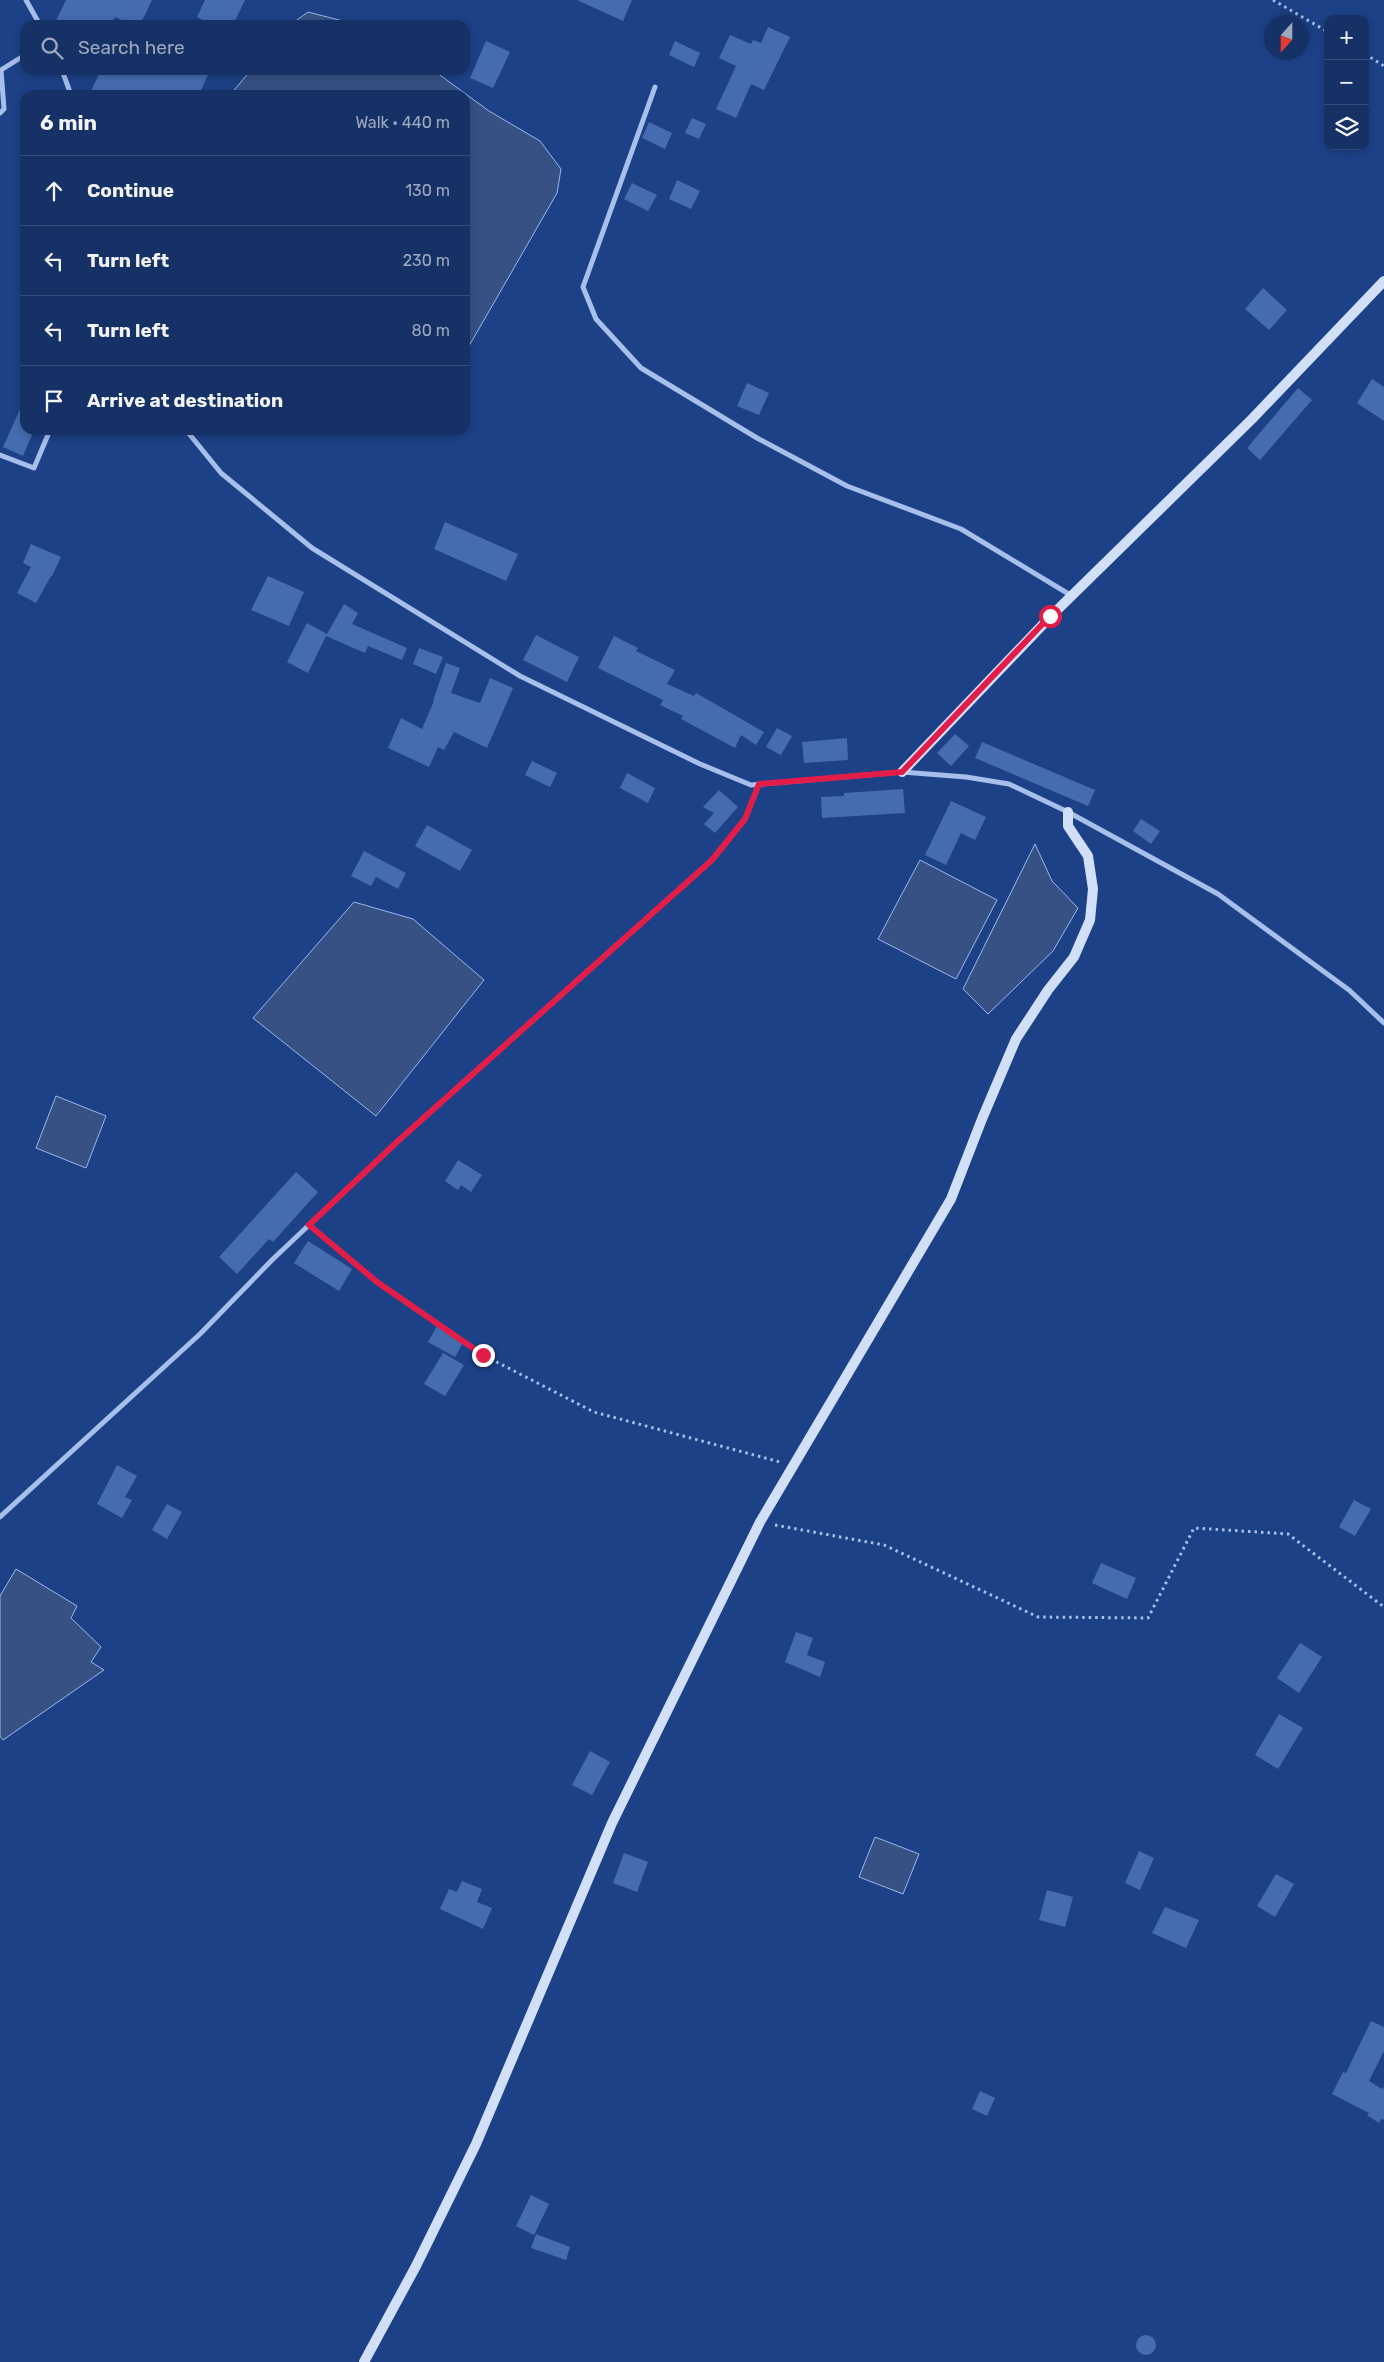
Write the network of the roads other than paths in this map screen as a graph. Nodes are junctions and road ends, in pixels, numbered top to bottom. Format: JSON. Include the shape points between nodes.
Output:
{"nodes":[{"id":1,"x":26,"y":0,"type":"edge"},
{"id":2,"x":37,"y":20,"type":"edge"},
{"id":3,"x":20,"y":58,"type":"edge"},
{"id":4,"x":64,"y":75,"type":"edge"},
{"id":5,"x":655,"y":87,"type":"dead end"},
{"id":6,"x":69,"y":90,"type":"edge"},
{"id":7,"x":0,"y":113,"type":"edge"},
{"id":8,"x":1384,"y":281,"type":"edge"},
{"id":9,"x":48,"y":435,"type":"edge"},
{"id":10,"x":190,"y":435,"type":"edge"},
{"id":11,"x":0,"y":455,"type":"edge"},
{"id":12,"x":1073,"y":596,"type":"junction"},
{"id":13,"x":902,"y":772,"type":"junction"},
{"id":14,"x":759,"y":784,"type":"junction"},
{"id":15,"x":1068,"y":812,"type":"junction"},
{"id":16,"x":1384,"y":1023,"type":"edge"},
{"id":17,"x":0,"y":1517,"type":"edge"},
{"id":18,"x":364,"y":2362,"type":"edge"}],
"edges":[{"from":1,"to":2,"type":"street"},
{"from":3,"to":7,"type":"street","via":[[1,70],[4,109]]},
{"from":4,"to":6,"type":"street"},
{"from":5,"to":12,"type":"street","via":[[584,287],[596,319],[641,368],[757,438],[847,486],[961,529]]},
{"from":8,"to":12,"type":"street","via":[[1252,419]]},
{"from":9,"to":11,"type":"street","via":[[34,468]]},
{"from":10,"to":14,"type":"street","via":[[221,473],[312,548],[520,676],[700,764],[751,785]]},
{"from":12,"to":13,"type":"street","via":[[1050,616]]},
{"from":13,"to":14,"type":"street"},
{"from":13,"to":15,"type":"street","via":[[1009,784]]},
{"from":14,"to":17,"type":"street","via":[[745,819],[712,860],[406,1134],[273,1258],[200,1334]]},
{"from":15,"to":16,"type":"street","via":[[1218,894],[1349,990]]},
{"from":15,"to":18,"type":"street","via":[[1068,826],[1088,856],[1093,889],[1090,920],[1074,957],[1016,1039],[951,1199],[760,1522],[612,1822],[476,2144]]}]}
